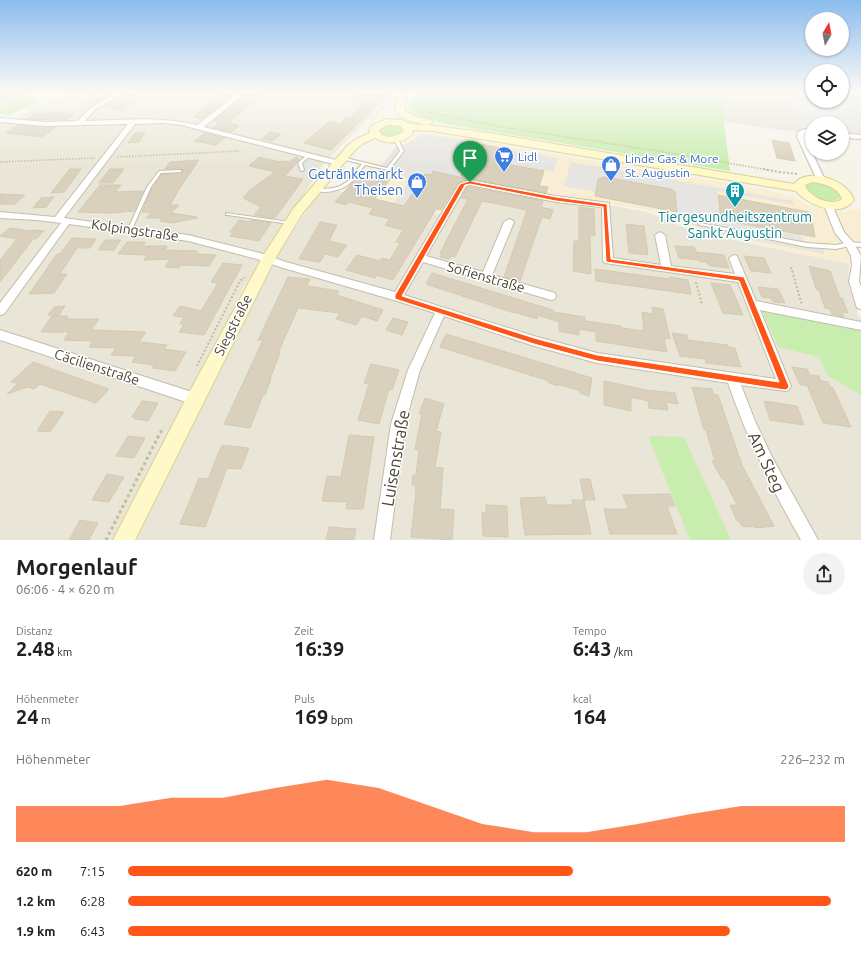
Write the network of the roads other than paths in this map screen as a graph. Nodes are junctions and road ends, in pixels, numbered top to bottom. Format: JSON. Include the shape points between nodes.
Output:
{"nodes":[{"id":1,"x":85,"y":117,"type":"edge"},
{"id":2,"x":212,"y":117,"type":"edge"},
{"id":3,"x":392,"y":117,"type":"edge"},
{"id":4,"x":410,"y":117,"type":"edge"},
{"id":5,"x":0,"y":120,"type":"edge"},
{"id":6,"x":133,"y":122,"type":"junction"},
{"id":7,"x":392,"y":122,"type":"junction"},
{"id":8,"x":78,"y":124,"type":"junction"},
{"id":9,"x":408,"y":127,"type":"junction"},
{"id":10,"x":198,"y":128,"type":"junction"},
{"id":11,"x":805,"y":132,"type":"edge"},
{"id":12,"x":375,"y":134,"type":"junction"},
{"id":13,"x":482,"y":135,"type":"junction"},
{"id":14,"x":849,"y":136,"type":"edge"},
{"id":15,"x":858,"y":137,"type":"dead end"},
{"id":16,"x":396,"y":139,"type":"junction"},
{"id":17,"x":805,"y":146,"type":"edge"},
{"id":18,"x":308,"y":156,"type":"junction"},
{"id":19,"x":339,"y":160,"type":"junction"},
{"id":20,"x":812,"y":160,"type":"edge"},
{"id":21,"x":364,"y":164,"type":"junction"},
{"id":22,"x":302,"y":170,"type":"dead end"},
{"id":23,"x":180,"y":171,"type":"dead end"},
{"id":24,"x":357,"y":172,"type":"dead end"},
{"id":25,"x":351,"y":180,"type":"dead end"},
{"id":26,"x":821,"y":180,"type":"junction"},
{"id":27,"x":799,"y":188,"type":"junction"},
{"id":28,"x":314,"y":190,"type":"junction"},
{"id":29,"x":848,"y":196,"type":"junction"},
{"id":30,"x":861,"y":198,"type":"edge"},
{"id":31,"x":828,"y":205,"type":"junction"},
{"id":32,"x":228,"y":214,"type":"dead end"},
{"id":33,"x":0,"y":215,"type":"edge"},
{"id":34,"x":62,"y":220,"type":"junction"},
{"id":35,"x":509,"y":222,"type":"dead end"},
{"id":36,"x":290,"y":223,"type":"junction"},
{"id":37,"x":700,"y":224,"type":"dead end"},
{"id":38,"x":130,"y":229,"type":"junction"},
{"id":39,"x":660,"y":235,"type":"dead end"},
{"id":40,"x":850,"y":244,"type":"junction"},
{"id":41,"x":861,"y":245,"type":"edge"},
{"id":42,"x":421,"y":258,"type":"junction"},
{"id":43,"x":734,"y":258,"type":"dead end"},
{"id":44,"x":268,"y":259,"type":"junction"},
{"id":45,"x":667,"y":269,"type":"junction"},
{"id":46,"x":486,"y":276,"type":"junction"},
{"id":47,"x":742,"y":279,"type":"junction"},
{"id":48,"x":551,"y":296,"type":"dead end"},
{"id":49,"x":398,"y":297,"type":"junction"},
{"id":50,"x":752,"y":304,"type":"junction"},
{"id":51,"x":861,"y":305,"type":"edge"},
{"id":52,"x":0,"y":311,"type":"edge"},
{"id":53,"x":441,"y":311,"type":"junction"},
{"id":54,"x":861,"y":326,"type":"edge"},
{"id":55,"x":0,"y":335,"type":"edge"},
{"id":56,"x":733,"y":379,"type":"junction"},
{"id":57,"x":195,"y":399,"type":"junction"},
{"id":58,"x":124,"y":540,"type":"edge"},
{"id":59,"x":382,"y":540,"type":"edge"},
{"id":60,"x":810,"y":540,"type":"edge"}],
"edges":[{"from":1,"to":8,"type":"street"},
{"from":2,"to":10,"type":"street"},
{"from":3,"to":7,"type":"main road"},
{"from":4,"to":13,"type":"main road"},
{"from":5,"to":8,"type":"street"},
{"from":6,"to":8,"type":"street"},
{"from":6,"to":10,"type":"street","via":[[162,121]]},
{"from":6,"to":34,"type":"street"},
{"from":7,"to":9,"type":"main road","via":[[402,123]]},
{"from":7,"to":12,"type":"main road","name":"Siegstraße","via":[[377,126]]},
{"from":9,"to":13,"type":"main road"},
{"from":9,"to":16,"type":"main road","via":[[405,135]]},
{"from":10,"to":18,"type":"street"},
{"from":11,"to":17,"type":"street","via":[[801,137]]},
{"from":12,"to":16,"type":"main road","via":[[386,139]]},
{"from":12,"to":19,"type":"main road","name":"Siegstraße","via":[[360,140]]},
{"from":13,"to":27,"type":"main road"},
{"from":14,"to":15,"type":"street"},
{"from":16,"to":21,"type":"lane","via":[[402,151],[388,168]]},
{"from":18,"to":19,"type":"street"},
{"from":18,"to":22,"type":"lane","via":[[300,163]]},
{"from":19,"to":21,"type":"lane"},
{"from":19,"to":28,"type":"main road","name":"Siegstraße"},
{"from":20,"to":26,"type":"street"},
{"from":21,"to":24,"type":"lane"},
{"from":23,"to":38,"type":"lane","via":[[160,172],[149,187]]},
{"from":25,"to":28,"type":"lane","via":[[346,186],[327,191]]},
{"from":26,"to":27,"type":"main road","via":[[801,181]]},
{"from":26,"to":29,"type":"main road","via":[[840,188]]},
{"from":27,"to":31,"type":"main road","via":[[813,200]]},
{"from":28,"to":36,"type":"main road","name":"Siegstraße"},
{"from":29,"to":30,"type":"main road"},
{"from":29,"to":31,"type":"main road","via":[[848,200],[842,205]]},
{"from":31,"to":40,"type":"street","via":[[840,233]]},
{"from":32,"to":36,"type":"lane"},
{"from":33,"to":34,"type":"street","name":"Kolpingstraße"},
{"from":34,"to":38,"type":"street","name":"Kolpingstraße"},
{"from":34,"to":52,"type":"street"},
{"from":35,"to":46,"type":"street"},
{"from":36,"to":44,"type":"main road","name":"Siegstraße"},
{"from":37,"to":40,"type":"lane","via":[[807,245],[836,247]]},
{"from":38,"to":44,"type":"street","name":"Kolpingstraße","via":[[188,238]]},
{"from":39,"to":45,"type":"street"},
{"from":40,"to":41,"type":"lane"},
{"from":40,"to":51,"type":"street","via":[[858,266],[854,280]]},
{"from":42,"to":45,"type":"street","via":[[463,184],[470,182],[556,199],[606,205],[608,261]]},
{"from":42,"to":46,"type":"street","name":"Sofienstraße"},
{"from":42,"to":49,"type":"street"},
{"from":43,"to":47,"type":"street"},
{"from":44,"to":49,"type":"street","name":"Kolpingstraße"},
{"from":44,"to":57,"type":"main road","name":"Siegstraße"},
{"from":45,"to":47,"type":"street"},
{"from":46,"to":48,"type":"street","name":"Sofienstraße"},
{"from":47,"to":50,"type":"street"},
{"from":49,"to":53,"type":"street","name":"Kolpingstraße"},
{"from":50,"to":54,"type":"street"},
{"from":50,"to":56,"type":"street","name":"Kolpingstraße","via":[[785,386]]},
{"from":53,"to":56,"type":"street","name":"Kolpingstraße","via":[[597,358]]},
{"from":53,"to":59,"type":"street","name":"Luisenstraße","via":[[414,370],[398,424]]},
{"from":55,"to":57,"type":"street","name":"Cäcilienstraße"},
{"from":56,"to":60,"type":"street","name":"Am Steg","via":[[744,414],[783,497]]},
{"from":57,"to":58,"type":"main road","name":"Siegstraße"}]}
